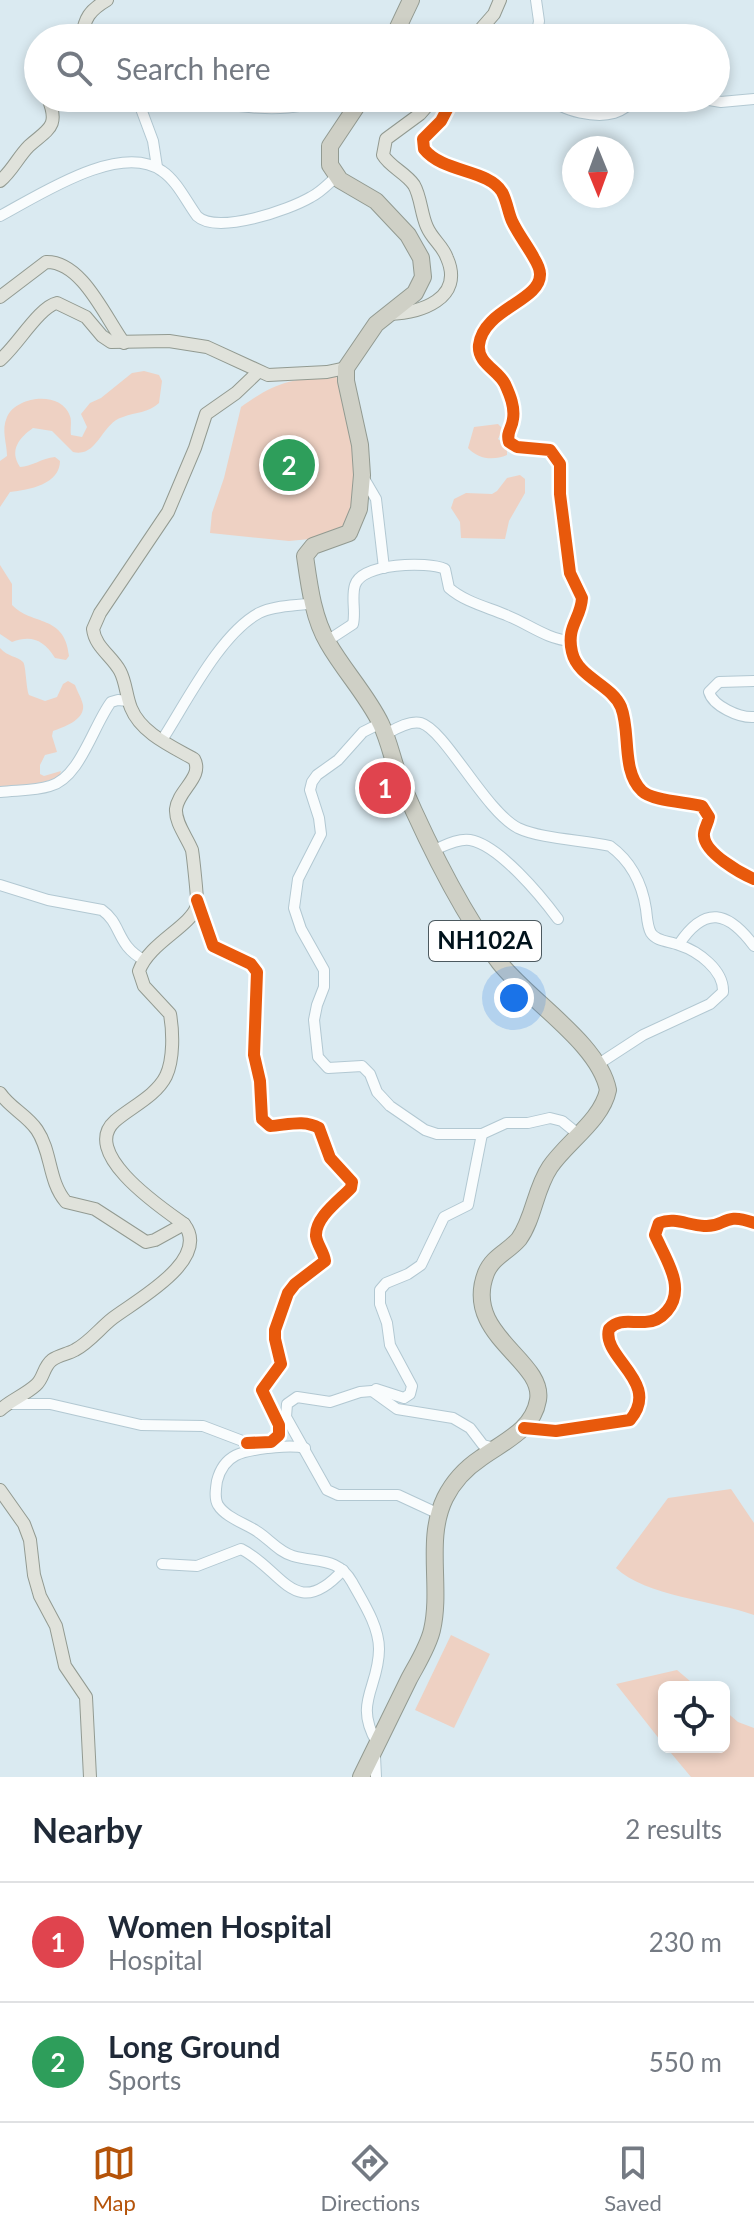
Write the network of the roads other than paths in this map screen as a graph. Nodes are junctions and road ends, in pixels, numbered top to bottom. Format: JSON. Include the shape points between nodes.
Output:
{"nodes":[{"id":1,"x":107,"y":0,"type":"edge"},
{"id":2,"x":411,"y":0,"type":"edge"},
{"id":3,"x":500,"y":0,"type":"edge"},
{"id":4,"x":536,"y":0,"type":"edge"},
{"id":5,"x":84,"y":24,"type":"edge"},
{"id":6,"x":400,"y":24,"type":"edge"},
{"id":7,"x":487,"y":24,"type":"edge"},
{"id":8,"x":538,"y":24,"type":"edge"},
{"id":9,"x":754,"y":99,"type":"edge"},
{"id":10,"x":730,"y":101,"type":"edge"},
{"id":11,"x":52,"y":112,"type":"edge"},
{"id":12,"x":142,"y":112,"type":"edge"},
{"id":13,"x":353,"y":112,"type":"edge"},
{"id":14,"x":422,"y":112,"type":"edge"},
{"id":15,"x":446,"y":112,"type":"edge"},
{"id":16,"x":586,"y":112,"type":"edge"},
{"id":17,"x":613,"y":112,"type":"edge"},
{"id":18,"x":157,"y":167,"type":"junction"},
{"id":19,"x":336,"y":177,"type":"junction"},
{"id":20,"x":0,"y":181,"type":"edge"},
{"id":21,"x":0,"y":216,"type":"edge"},
{"id":22,"x":0,"y":297,"type":"edge"},
{"id":23,"x":387,"y":314,"type":"junction"},
{"id":24,"x":124,"y":343,"type":"junction"},
{"id":25,"x":0,"y":360,"type":"edge"},
{"id":26,"x":346,"y":368,"type":"junction"},
{"id":27,"x":258,"y":372,"type":"junction"},
{"id":28,"x":362,"y":475,"type":"junction"},
{"id":29,"x":384,"y":568,"type":"junction"},
{"id":30,"x":314,"y":603,"type":"junction"},
{"id":31,"x":327,"y":641,"type":"junction"},
{"id":32,"x":571,"y":641,"type":"junction"},
{"id":33,"x":754,"y":681,"type":"edge"},
{"id":34,"x":128,"y":701,"type":"junction"},
{"id":35,"x":754,"y":717,"type":"edge"},
{"id":36,"x":383,"y":728,"type":"junction"},
{"id":37,"x":162,"y":740,"type":"junction"},
{"id":38,"x":0,"y":792,"type":"edge"},
{"id":39,"x":434,"y":850,"type":"junction"},
{"id":40,"x":754,"y":879,"type":"edge"},
{"id":41,"x":0,"y":885,"type":"edge"},
{"id":42,"x":197,"y":900,"type":"junction"},
{"id":43,"x":558,"y":919,"type":"dead end"},
{"id":44,"x":679,"y":944,"type":"junction"},
{"id":45,"x":754,"y":946,"type":"edge"},
{"id":46,"x":144,"y":960,"type":"junction"},
{"id":47,"x":597,"y":1065,"type":"junction"},
{"id":48,"x":0,"y":1093,"type":"edge"},
{"id":49,"x":482,"y":1134,"type":"junction"},
{"id":50,"x":578,"y":1134,"type":"junction"},
{"id":51,"x":754,"y":1223,"type":"edge"},
{"id":52,"x":184,"y":1224,"type":"junction"},
{"id":53,"x":366,"y":1390,"type":"junction"},
{"id":54,"x":3,"y":1407,"type":"edge"},
{"id":55,"x":291,"y":1427,"type":"junction"},
{"id":56,"x":524,"y":1428,"type":"junction"},
{"id":57,"x":247,"y":1443,"type":"junction"},
{"id":58,"x":281,"y":1446,"type":"junction"},
{"id":59,"x":266,"y":1448,"type":"junction"},
{"id":60,"x":305,"y":1448,"type":"junction"},
{"id":61,"x":496,"y":1448,"type":"junction"},
{"id":62,"x":0,"y":1490,"type":"edge"},
{"id":63,"x":439,"y":1514,"type":"junction"},
{"id":64,"x":162,"y":1564,"type":"dead end"},
{"id":65,"x":343,"y":1570,"type":"junction"},
{"id":66,"x":376,"y":1746,"type":"junction"},
{"id":67,"x":90,"y":1777,"type":"edge"},
{"id":68,"x":361,"y":1777,"type":"edge"},
{"id":69,"x":376,"y":1777,"type":"edge"}],
"edges":[{"from":1,"to":5,"type":"main road"},
{"from":2,"to":6,"type":"highway"},
{"from":3,"to":7,"type":"main road"},
{"from":4,"to":8,"type":"street"},
{"from":9,"to":10,"type":"street"},
{"from":11,"to":20,"type":"main road","via":[[51,127]]},
{"from":12,"to":18,"type":"street"},
{"from":13,"to":19,"type":"highway","via":[[330,146]]},
{"from":14,"to":23,"type":"main road","via":[[386,139],[383,155],[414,186],[426,226],[449,262],[451,279],[429,306]]},
{"from":15,"to":32,"type":"street","via":[[423,139],[424,149],[436,160],[499,188],[540,270],[532,293],[490,324],[479,351],[500,375],[512,401],[509,442],[550,450],[559,461],[568,567],[582,598]]},
{"from":16,"to":17,"type":"street"},
{"from":18,"to":19,"type":"street","via":[[197,216],[215,224],[302,202]]},
{"from":18,"to":21,"type":"street","via":[[119,162],[101,166]]},
{"from":19,"to":23,"type":"highway","via":[[389,213],[421,258],[423,277],[415,293]]},
{"from":22,"to":24,"type":"main road","via":[[46,262],[65,265],[82,280]]},
{"from":23,"to":26,"type":"highway"},
{"from":24,"to":25,"type":"main road","via":[[106,339],[86,317],[57,303],[45,309]]},
{"from":24,"to":27,"type":"main road","via":[[169,341],[207,347]]},
{"from":26,"to":27,"type":"main road","via":[[290,376]]},
{"from":26,"to":28,"type":"highway","number":"NH102A"},
{"from":27,"to":34,"type":"main road","via":[[206,414],[168,512],[95,622],[93,636],[120,671]]},
{"from":28,"to":29,"type":"street","via":[[376,499]]},
{"from":28,"to":30,"type":"highway","number":"NH102A","via":[[359,509],[349,533],[313,546],[305,556]]},
{"from":29,"to":31,"type":"street","via":[[366,571],[357,581],[353,624]]},
{"from":29,"to":32,"type":"street","via":[[438,566],[459,596]]},
{"from":30,"to":31,"type":"highway","number":"NH102A"},
{"from":30,"to":37,"type":"street","via":[[263,612],[247,623],[219,650]]},
{"from":31,"to":36,"type":"highway","number":"NH102A"},
{"from":32,"to":40,"type":"street","via":[[579,667],[620,706],[640,789],[650,796],[702,806],[709,817],[706,844],[732,869]]},
{"from":33,"to":35,"type":"street","via":[[719,682],[709,692],[716,703]]},
{"from":34,"to":37,"type":"main road","via":[[137,719]]},
{"from":34,"to":38,"type":"street","via":[[111,702],[61,782]]},
{"from":36,"to":39,"type":"highway","number":"NH102A"},
{"from":36,"to":44,"type":"street","via":[[422,724],[519,828],[602,844],[621,854],[638,879],[650,932]]},
{"from":36,"to":49,"type":"street","via":[[363,732],[310,790],[321,834],[298,879],[294,908],[324,970],[314,1020],[318,1057],[328,1068],[362,1066],[382,1098],[425,1130],[447,1136]]},
{"from":37,"to":42,"type":"main road","via":[[197,763],[176,809],[194,860]]},
{"from":39,"to":43,"type":"street","via":[[474,841],[529,883]]},
{"from":39,"to":47,"type":"highway","number":"NH102A","via":[[500,963]]},
{"from":41,"to":46,"type":"street","via":[[102,910],[129,951]]},
{"from":42,"to":46,"type":"main road","via":[[190,917]]},
{"from":42,"to":57,"type":"street","via":[[213,946],[257,972],[254,1055],[262,1119],[270,1126],[315,1125],[335,1165],[352,1182],[316,1231],[325,1261],[295,1284],[279,1316],[275,1339],[281,1364],[262,1390],[279,1435],[271,1442]]},
{"from":44,"to":45,"type":"street","via":[[699,921],[715,918],[735,923]]},
{"from":44,"to":47,"type":"street","via":[[708,962],[719,975],[723,992]]},
{"from":46,"to":52,"type":"main road","via":[[139,971],[144,986],[170,1014],[168,1070],[159,1086],[112,1124],[109,1148],[124,1176]]},
{"from":47,"to":50,"type":"highway","via":[[606,1080],[606,1098]]},
{"from":48,"to":52,"type":"main road","via":[[37,1130],[54,1183],[66,1202],[95,1209],[146,1242]]},
{"from":49,"to":50,"type":"street","via":[[506,1123],[550,1118]]},
{"from":49,"to":53,"type":"street","via":[[468,1205],[444,1217],[421,1265],[380,1290],[390,1345],[412,1391],[404,1398]]},
{"from":50,"to":56,"type":"highway","via":[[543,1179],[520,1237],[489,1265],[483,1282],[490,1326],[539,1391]]},
{"from":51,"to":56,"type":"street","via":[[730,1217],[703,1226],[669,1219],[655,1228],[674,1279],[674,1299],[652,1321],[619,1322],[607,1335],[636,1385],[636,1411],[630,1420],[556,1431]]},
{"from":52,"to":54,"type":"main road","via":[[187,1250],[167,1280],[75,1350],[55,1357],[35,1386]]},
{"from":53,"to":55,"type":"street","via":[[330,1402],[291,1399],[285,1410]]},
{"from":53,"to":61,"type":"street","via":[[405,1411],[453,1418],[483,1445]]},
{"from":54,"to":57,"type":"street","via":[[41,1403],[134,1424],[203,1426]]},
{"from":55,"to":58,"type":"street"},
{"from":55,"to":60,"type":"street"},
{"from":56,"to":61,"type":"highway"},
{"from":57,"to":59,"type":"street"},
{"from":58,"to":59,"type":"street"},
{"from":58,"to":60,"type":"street"},
{"from":59,"to":65,"type":"street","via":[[242,1450],[229,1459],[218,1477],[218,1504],[287,1554]]},
{"from":60,"to":63,"type":"street","via":[[332,1494],[398,1495]]},
{"from":61,"to":63,"type":"highway","via":[[461,1475]]},
{"from":62,"to":67,"type":"main road","via":[[24,1524],[40,1596],[56,1626],[65,1666],[86,1697]]},
{"from":63,"to":66,"type":"highway","via":[[432,1633]]},
{"from":64,"to":65,"type":"street","via":[[197,1566],[241,1549],[289,1586],[311,1593]]},
{"from":65,"to":66,"type":"street","via":[[376,1632],[378,1657],[366,1708]]},
{"from":66,"to":68,"type":"highway"},
{"from":66,"to":69,"type":"street"}]}
